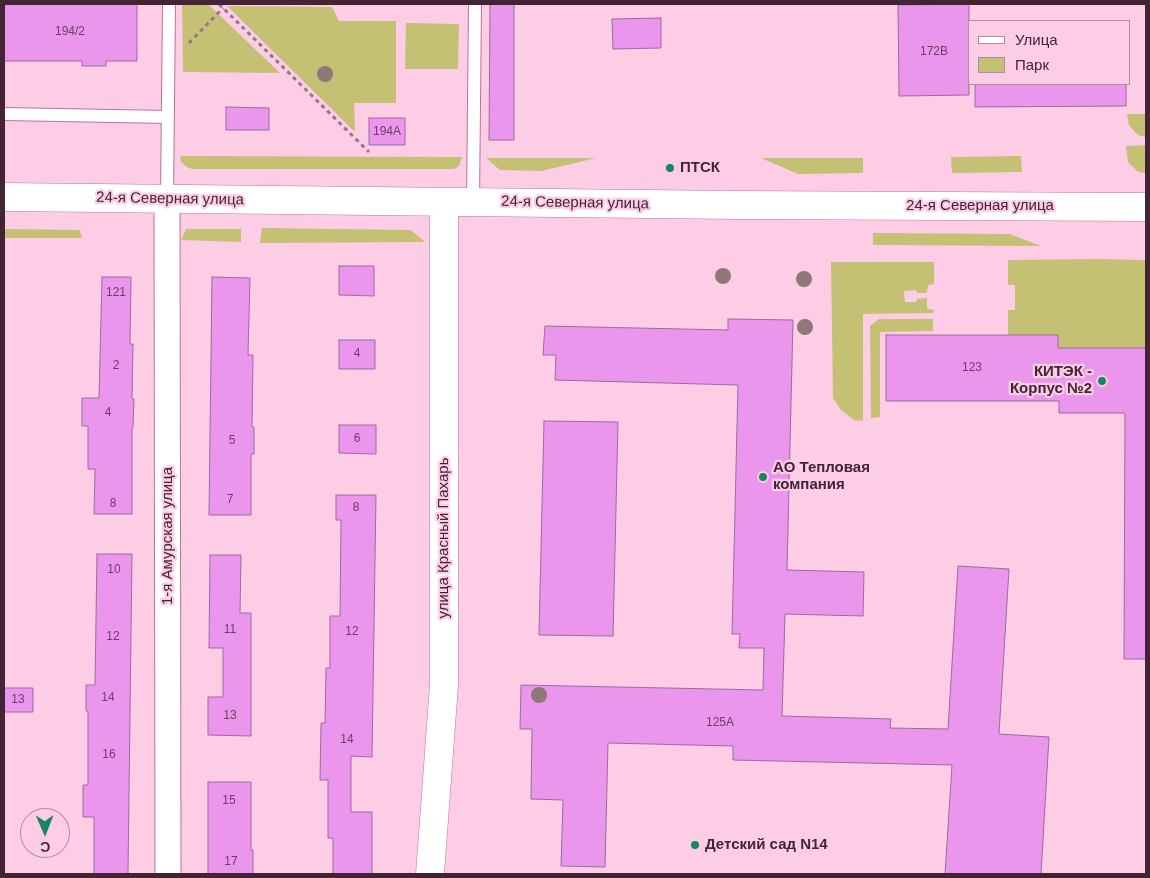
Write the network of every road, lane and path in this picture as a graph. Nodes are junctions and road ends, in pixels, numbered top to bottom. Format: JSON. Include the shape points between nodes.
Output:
{"nodes":[{"id":1,"x":169,"y":4,"type":"edge"},
{"id":2,"x":219,"y":4,"type":"edge"},
{"id":3,"x":475,"y":4,"type":"edge"},
{"id":4,"x":223,"y":8,"type":"junction"},
{"id":5,"x":168,"y":64,"type":"junction"},
{"id":6,"x":4,"y":114,"type":"edge"},
{"id":7,"x":168,"y":117,"type":"junction"},
{"id":8,"x":369,"y":152,"type":"dead end"},
{"id":9,"x":4,"y":197,"type":"edge"},
{"id":10,"x":167,"y":198,"type":"junction"},
{"id":11,"x":444,"y":202,"type":"junction"},
{"id":12,"x":473,"y":202,"type":"junction"},
{"id":13,"x":1146,"y":207,"type":"edge"},
{"id":14,"x":168,"y":874,"type":"edge"},
{"id":15,"x":430,"y":874,"type":"edge"}],
"edges":[{"from":1,"to":5,"type":"lane"},
{"from":2,"to":4,"type":"path"},
{"from":3,"to":12,"type":"lane"},
{"from":4,"to":5,"type":"path"},
{"from":4,"to":8,"type":"path"},
{"from":5,"to":7,"type":"lane"},
{"from":6,"to":7,"type":"lane"},
{"from":7,"to":10,"type":"lane"},
{"from":9,"to":10,"type":"main road","name":"24-я Северная улица"},
{"from":10,"to":11,"type":"main road","name":"24-я Северная улица"},
{"from":10,"to":14,"type":"street","name":"1-я Амурская улица"},
{"from":11,"to":12,"type":"main road","name":"24-я Северная улица"},
{"from":11,"to":15,"type":"main road","name":"улица Красный Пахарь","via":[[444,686]]},
{"from":12,"to":13,"type":"main road","name":"24-я Северная улица"}]}
